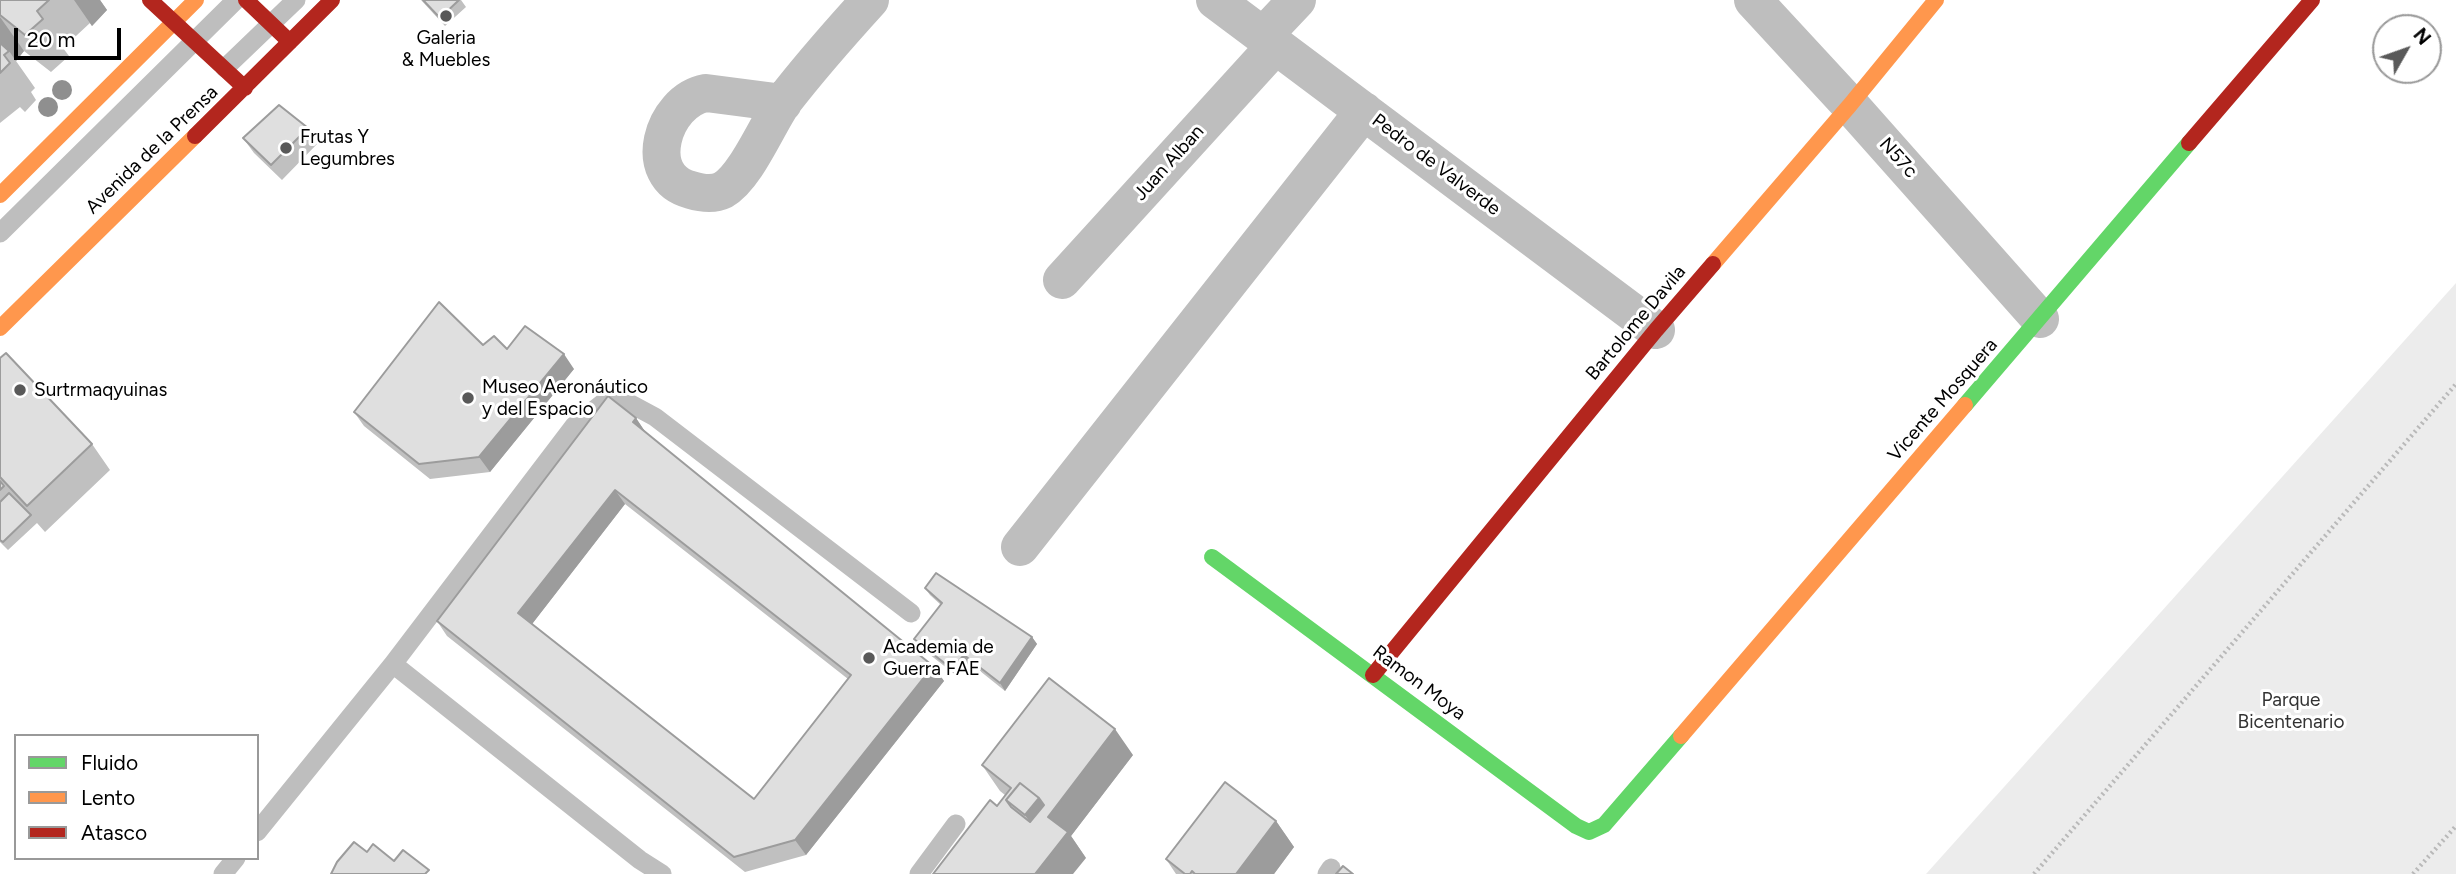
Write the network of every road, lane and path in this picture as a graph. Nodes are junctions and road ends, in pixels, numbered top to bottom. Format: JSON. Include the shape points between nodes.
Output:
{"nodes":[{"id":1,"x":150,"y":0,"type":"edge"},
{"id":2,"x":196,"y":0,"type":"edge"},
{"id":3,"x":236,"y":0,"type":"edge"},
{"id":4,"x":246,"y":0,"type":"edge"},
{"id":5,"x":296,"y":0,"type":"edge"},
{"id":6,"x":332,"y":0,"type":"edge"},
{"id":7,"x":870,"y":0,"type":"edge"},
{"id":8,"x":1216,"y":0,"type":"edge"},
{"id":9,"x":1297,"y":0,"type":"edge"},
{"id":10,"x":1753,"y":0,"type":"edge"},
{"id":11,"x":1936,"y":0,"type":"edge"},
{"id":12,"x":2312,"y":0,"type":"edge"},
{"id":13,"x":175,"y":22,"type":"junction"},
{"id":14,"x":270,"y":24,"type":"junction"},
{"id":15,"x":1269,"y":40,"type":"junction"},
{"id":16,"x":195,"y":41,"type":"junction"},
{"id":17,"x":290,"y":42,"type":"junction"},
{"id":18,"x":225,"y":68,"type":"junction"},
{"id":19,"x":245,"y":88,"type":"junction"},
{"id":20,"x":783,"y":103,"type":"dead end"},
{"id":21,"x":1850,"y":105,"type":"junction"},
{"id":22,"x":1364,"y":111,"type":"junction"},
{"id":23,"x":0,"y":195,"type":"edge"},
{"id":24,"x":0,"y":233,"type":"edge"},
{"id":25,"x":1062,"y":280,"type":"dead end"},
{"id":26,"x":2040,"y":319,"type":"junction"},
{"id":27,"x":0,"y":328,"type":"edge"},
{"id":28,"x":1656,"y":330,"type":"junction"},
{"id":29,"x":2456,"y":384,"type":"edge"},
{"id":30,"x":1020,"y":547,"type":"dead end"},
{"id":31,"x":1212,"y":557,"type":"dead end"},
{"id":32,"x":911,"y":613,"type":"dead end"},
{"id":33,"x":393,"y":664,"type":"junction"},
{"id":34,"x":1373,"y":675,"type":"junction"},
{"id":35,"x":956,"y":824,"type":"dead end"},
{"id":36,"x":1604,"y":825,"type":"joint"},
{"id":37,"x":2456,"y":826,"type":"edge"},
{"id":38,"x":259,"y":830,"type":"edge"},
{"id":39,"x":234,"y":860,"type":"edge"},
{"id":40,"x":634,"y":867,"type":"edge"},
{"id":41,"x":223,"y":874,"type":"edge"},
{"id":42,"x":662,"y":874,"type":"edge"},
{"id":43,"x":919,"y":874,"type":"edge"},
{"id":44,"x":2034,"y":874,"type":"edge"},
{"id":45,"x":2413,"y":874,"type":"edge"}],
"edges":[{"from":1,"to":13,"type":"street"},
{"from":2,"to":13,"type":"street"},
{"from":3,"to":16,"type":"lane"},
{"from":4,"to":14,"type":"street"},
{"from":5,"to":14,"type":"lane"},
{"from":6,"to":17,"type":"street","name":"Avenida de la Prensa"},
{"from":7,"to":20,"type":"street"},
{"from":8,"to":15,"type":"street","name":"Pedro de Valverde"},
{"from":9,"to":15,"type":"street","name":"Juan Alban"},
{"from":10,"to":21,"type":"street","name":"N57c"},
{"from":11,"to":21,"type":"street","name":"Bartolome Davila"},
{"from":12,"to":26,"type":"street","name":"Vicente Mosquera"},
{"from":13,"to":16,"type":"street"},
{"from":13,"to":23,"type":"street"},
{"from":14,"to":17,"type":"street"},
{"from":14,"to":18,"type":"lane"},
{"from":15,"to":22,"type":"street","name":"Pedro de Valverde"},
{"from":15,"to":25,"type":"street","name":"Juan Alban"},
{"from":16,"to":18,"type":"street"},
{"from":16,"to":24,"type":"lane"},
{"from":17,"to":19,"type":"street","name":"Avenida de la Prensa"},
{"from":18,"to":19,"type":"street"},
{"from":19,"to":27,"type":"street","name":"Avenida de la Prensa"},
{"from":21,"to":26,"type":"street","name":"N57c"},
{"from":21,"to":28,"type":"street","name":"Bartolome Davila"},
{"from":22,"to":28,"type":"street","name":"Pedro de Valverde"},
{"from":22,"to":30,"type":"street"},
{"from":26,"to":36,"type":"street","name":"Vicente Mosquera"},
{"from":28,"to":34,"type":"street","name":"Bartolome Davila"},
{"from":29,"to":44,"type":"path"},
{"from":31,"to":34,"type":"street","name":"Ramon Moya"},
{"from":32,"to":33,"type":"lane","via":[[655,417],[629,403],[603,403],[574,426]]},
{"from":33,"to":38,"type":"lane"},
{"from":33,"to":40,"type":"lane"},
{"from":34,"to":36,"type":"street","name":"Ramon Moya","via":[[1576,826],[1589,832]]},
{"from":35,"to":43,"type":"lane"},
{"from":37,"to":45,"type":"path"},
{"from":39,"to":41,"type":"lane"},
{"from":40,"to":42,"type":"lane"}]}
